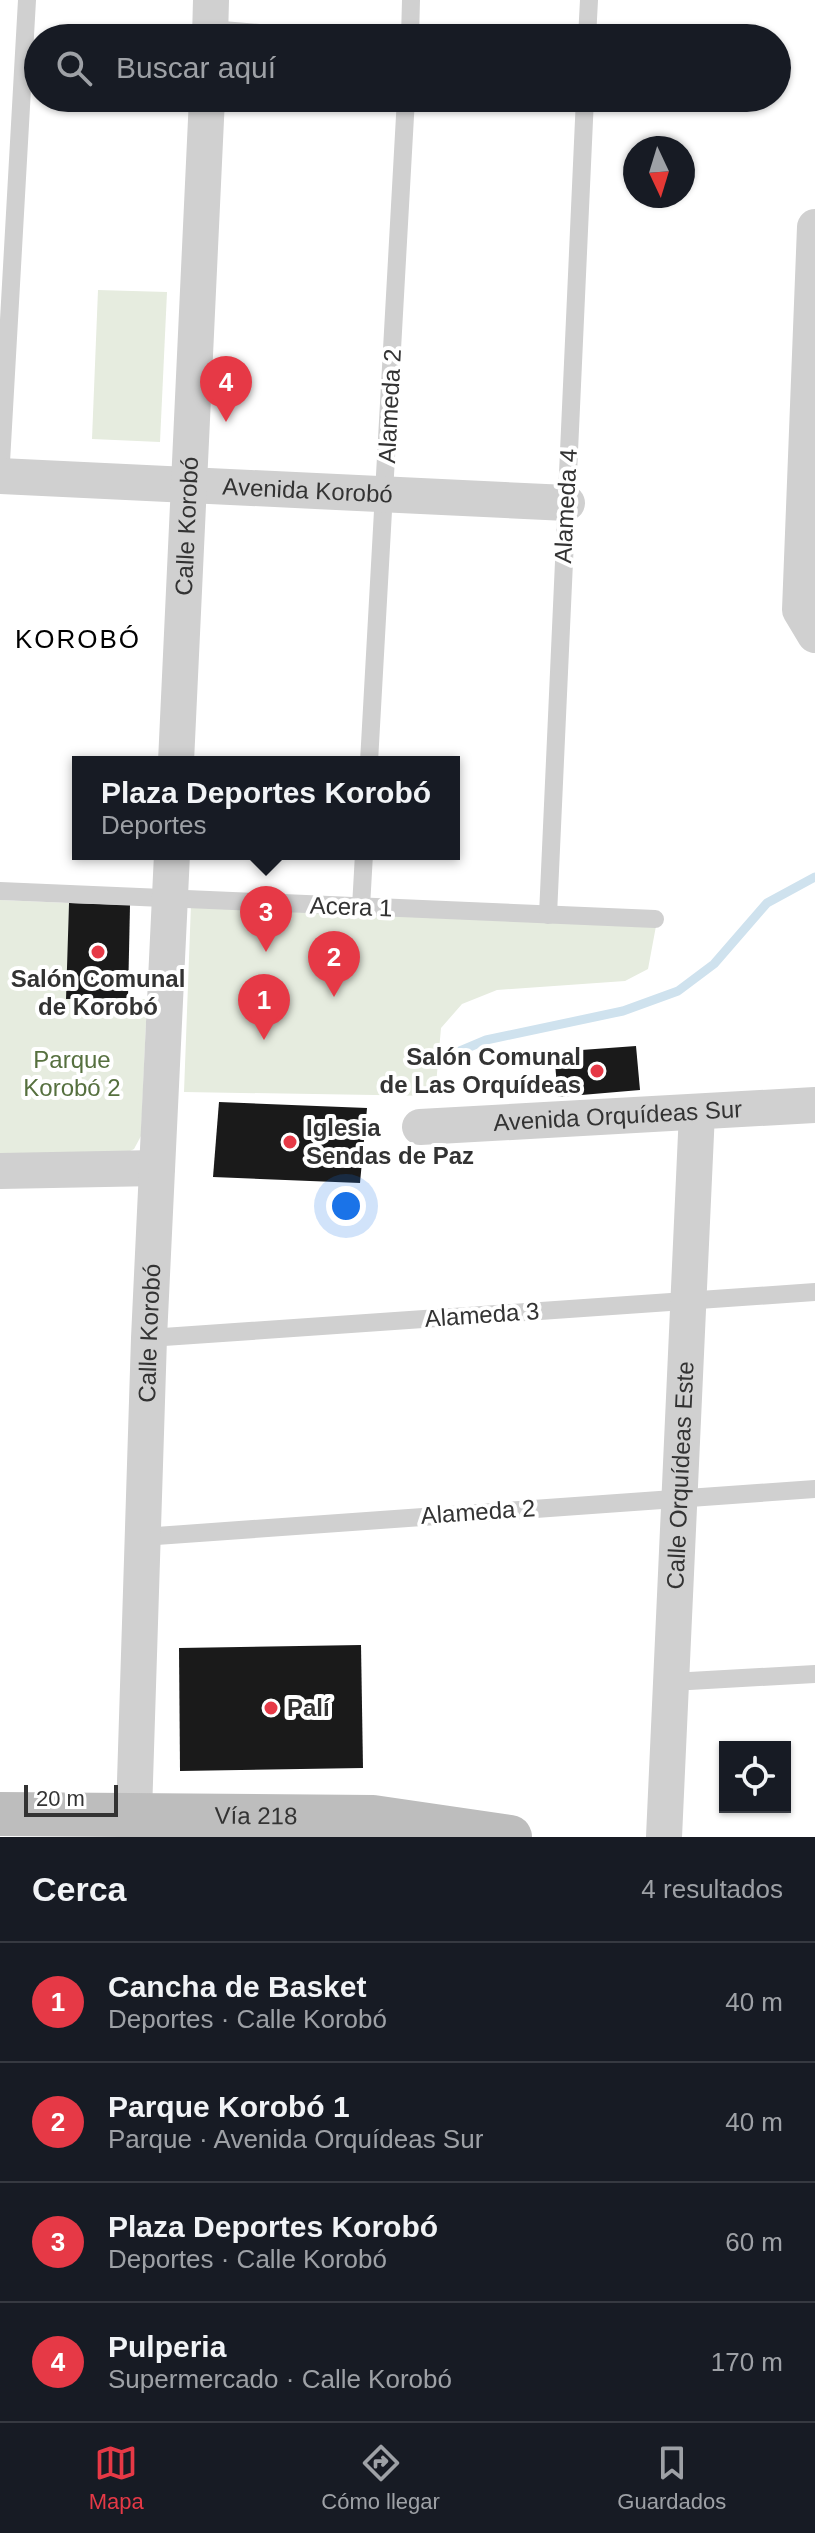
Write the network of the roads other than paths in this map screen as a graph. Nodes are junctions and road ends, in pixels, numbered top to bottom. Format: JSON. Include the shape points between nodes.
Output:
{"nodes":[{"id":1,"x":27,"y":0,"type":"edge"},
{"id":2,"x":411,"y":0,"type":"edge"},
{"id":3,"x":589,"y":0,"type":"edge"},
{"id":4,"x":26,"y":24,"type":"edge"},
{"id":5,"x":410,"y":24,"type":"edge"},
{"id":6,"x":588,"y":24,"type":"edge"},
{"id":7,"x":24,"y":53,"type":"edge"},
{"id":8,"x":206,"y":112,"type":"edge"},
{"id":9,"x":405,"y":112,"type":"edge"},
{"id":10,"x":584,"y":112,"type":"edge"},
{"id":11,"x":815,"y":227,"type":"edge"},
{"id":12,"x":0,"y":476,"type":"edge"},
{"id":13,"x":190,"y":485,"type":"junction"},
{"id":14,"x":0,"y":487,"type":"edge"},
{"id":15,"x":385,"y":494,"type":"junction"},
{"id":16,"x":567,"y":503,"type":"junction"},
{"id":17,"x":815,"y":635,"type":"edge"},
{"id":18,"x":176,"y":756,"type":"edge"},
{"id":19,"x":369,"y":756,"type":"edge"},
{"id":20,"x":172,"y":860,"type":"edge"},
{"id":21,"x":364,"y":860,"type":"edge"},
{"id":22,"x":0,"y":891,"type":"edge"},
{"id":23,"x":169,"y":899,"type":"junction"},
{"id":24,"x":361,"y":907,"type":"junction"},
{"id":25,"x":548,"y":915,"type":"junction"},
{"id":26,"x":655,"y":919,"type":"dead end"},
{"id":27,"x":815,"y":1105,"type":"edge"},
{"id":28,"x":697,"y":1112,"type":"junction"},
{"id":29,"x":420,"y":1127,"type":"dead end"},
{"id":30,"x":157,"y":1168,"type":"junction"},
{"id":31,"x":0,"y":1171,"type":"edge"},
{"id":32,"x":815,"y":1292,"type":"edge"},
{"id":33,"x":689,"y":1301,"type":"junction"},
{"id":34,"x":149,"y":1338,"type":"junction"},
{"id":35,"x":815,"y":1489,"type":"edge"},
{"id":36,"x":680,"y":1497,"type":"junction"},
{"id":37,"x":142,"y":1537,"type":"junction"},
{"id":38,"x":815,"y":1674,"type":"edge"},
{"id":39,"x":672,"y":1682,"type":"junction"},
{"id":40,"x":134,"y":1813,"type":"junction"},
{"id":41,"x":0,"y":1814,"type":"edge"},
{"id":42,"x":510,"y":1837,"type":"edge"},
{"id":43,"x":664,"y":1837,"type":"edge"}],
"edges":[{"from":1,"to":4,"type":"lane"},
{"from":2,"to":5,"type":"lane"},
{"from":3,"to":6,"type":"lane"},
{"from":7,"to":12,"type":"lane"},
{"from":8,"to":13,"type":"street","name":"Calle Korobó"},
{"from":9,"to":15,"type":"lane","name":"Alameda 2"},
{"from":10,"to":16,"type":"lane","name":"Alameda 4"},
{"from":11,"to":17,"type":"street","via":[[800,610]]},
{"from":12,"to":13,"type":"street","name":"Avenida Korobó"},
{"from":12,"to":14,"type":"lane"},
{"from":13,"to":15,"type":"street","name":"Avenida Korobó"},
{"from":13,"to":18,"type":"street","name":"Calle Korobó"},
{"from":15,"to":16,"type":"street","name":"Avenida Korobó"},
{"from":15,"to":19,"type":"lane","name":"Alameda 2"},
{"from":16,"to":25,"type":"lane","name":"Alameda 4"},
{"from":20,"to":23,"type":"street","name":"Calle Korobó"},
{"from":21,"to":24,"type":"lane"},
{"from":22,"to":23,"type":"lane","name":"Acera 1"},
{"from":23,"to":24,"type":"lane","name":"Acera 1"},
{"from":23,"to":30,"type":"street","name":"Calle Korobó"},
{"from":24,"to":25,"type":"lane","name":"Acera 1"},
{"from":25,"to":26,"type":"lane","name":"Acera 1"},
{"from":27,"to":28,"type":"street","name":"Avenida Orquídeas Sur"},
{"from":28,"to":29,"type":"street","name":"Avenida Orquídeas Sur"},
{"from":28,"to":33,"type":"street","name":"Calle Orquídeas Este"},
{"from":30,"to":31,"type":"street"},
{"from":30,"to":34,"type":"street","name":"Calle Korobó"},
{"from":32,"to":33,"type":"lane","name":"Alameda 3"},
{"from":33,"to":34,"type":"lane","name":"Alameda 3"},
{"from":33,"to":36,"type":"street","name":"Calle Orquídeas Este"},
{"from":34,"to":37,"type":"street","name":"Calle Korobó"},
{"from":35,"to":36,"type":"lane","name":"Alameda 2"},
{"from":36,"to":37,"type":"lane","name":"Alameda 2"},
{"from":36,"to":39,"type":"street","name":"Calle Orquídeas Este"},
{"from":37,"to":40,"type":"street","name":"Calle Korobó"},
{"from":38,"to":39,"type":"lane"},
{"from":39,"to":43,"type":"street","name":"Calle Orquídeas Este"},
{"from":40,"to":41,"type":"main road","name":"Vía 218"},
{"from":40,"to":42,"type":"main road","name":"Vía 218","via":[[373,1817]]}]}
